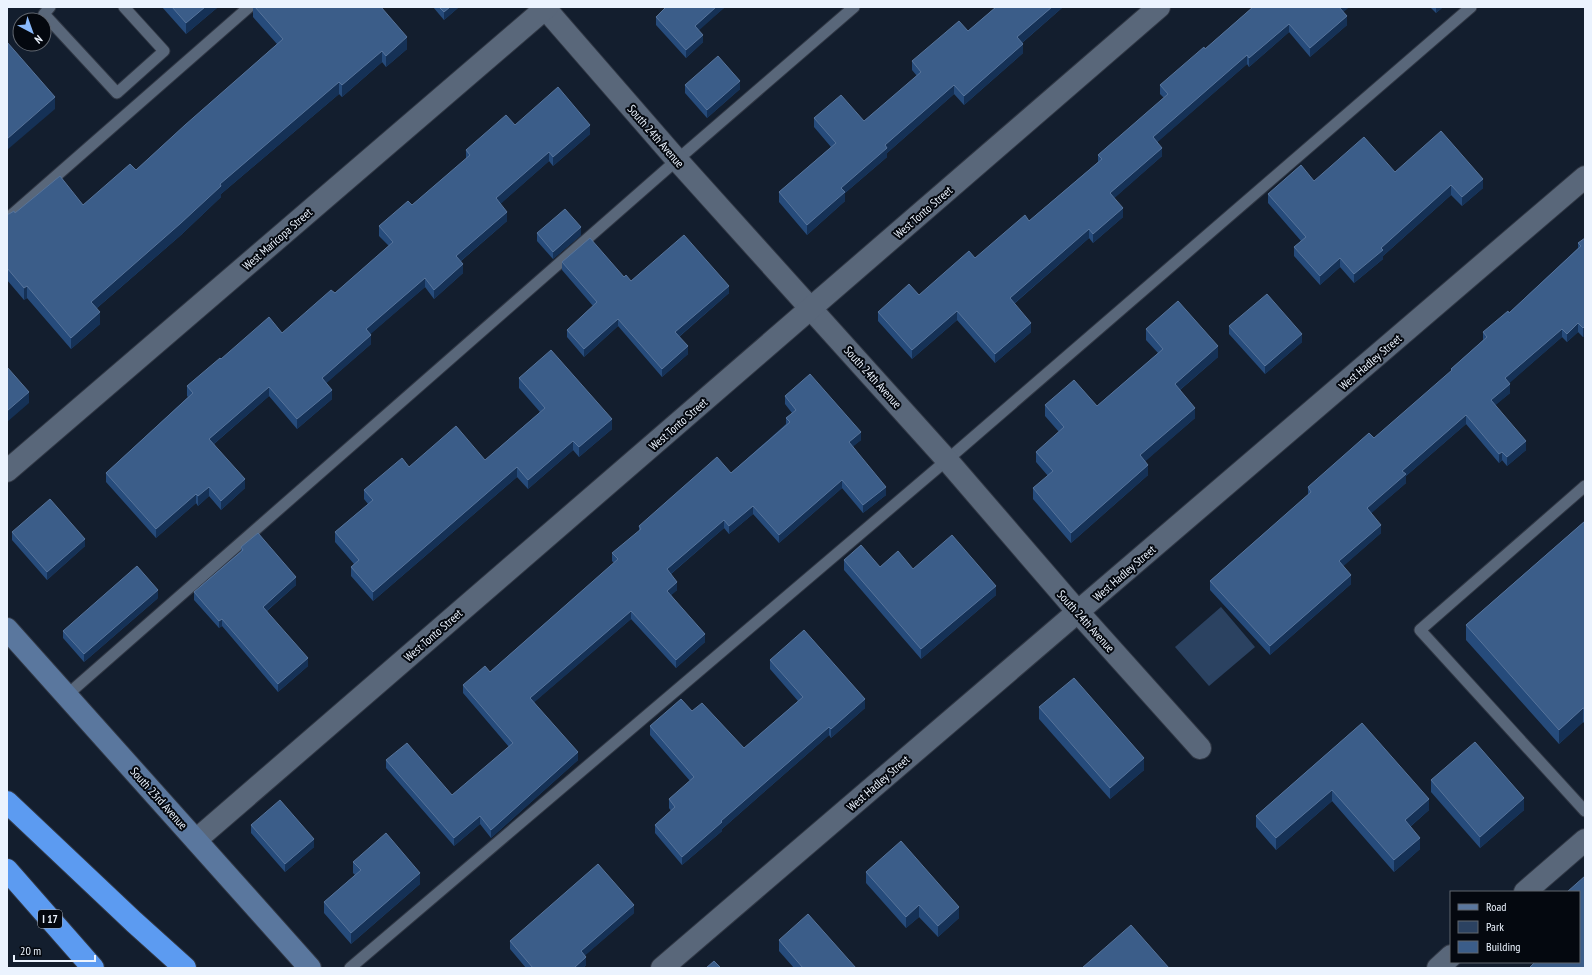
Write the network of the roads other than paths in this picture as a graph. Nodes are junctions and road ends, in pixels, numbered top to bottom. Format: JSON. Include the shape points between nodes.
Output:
{"nodes":[{"id":1,"x":50,"y":7,"type":"edge"},
{"id":2,"x":124,"y":7,"type":"edge"},
{"id":3,"x":249,"y":7,"type":"edge"},
{"id":4,"x":545,"y":7,"type":"edge"},
{"id":5,"x":854,"y":7,"type":"edge"},
{"id":6,"x":1159,"y":7,"type":"edge"},
{"id":7,"x":1471,"y":7,"type":"edge"},
{"id":8,"x":678,"y":160,"type":"junction"},
{"id":9,"x":1585,"y":177,"type":"edge"},
{"id":10,"x":7,"y":219,"type":"edge"},
{"id":11,"x":812,"y":309,"type":"junction"},
{"id":12,"x":947,"y":460,"type":"junction"},
{"id":13,"x":7,"y":471,"type":"edge"},
{"id":14,"x":1585,"y":486,"type":"edge"},
{"id":15,"x":1078,"y":612,"type":"junction"},
{"id":16,"x":7,"y":629,"type":"edge"},
{"id":17,"x":67,"y":695,"type":"junction"},
{"id":18,"x":1200,"y":748,"type":"dead end"},
{"id":19,"x":7,"y":802,"type":"edge"},
{"id":20,"x":1585,"y":812,"type":"edge"},
{"id":21,"x":196,"y":840,"type":"junction"},
{"id":22,"x":1585,"y":840,"type":"edge"},
{"id":23,"x":7,"y":870,"type":"edge"},
{"id":24,"x":1526,"y":891,"type":"edge"},
{"id":25,"x":1450,"y":957,"type":"edge"},
{"id":26,"x":93,"y":968,"type":"edge"},
{"id":27,"x":185,"y":968,"type":"edge"},
{"id":28,"x":310,"y":968,"type":"edge"},
{"id":29,"x":350,"y":968,"type":"edge"},
{"id":30,"x":662,"y":968,"type":"edge"},
{"id":31,"x":1438,"y":968,"type":"edge"}],
"edges":[{"from":1,"to":2,"type":"lane","via":[[44,14],[117,93],[164,51]]},
{"from":3,"to":10,"type":"lane"},
{"from":4,"to":8,"type":"street","name":"South 24th Avenue"},
{"from":4,"to":13,"type":"street","name":"West Maricopa Street"},
{"from":5,"to":8,"type":"lane"},
{"from":6,"to":11,"type":"street","name":"West Tonto Street"},
{"from":7,"to":12,"type":"lane"},
{"from":8,"to":11,"type":"street","name":"South 24th Avenue"},
{"from":8,"to":17,"type":"lane"},
{"from":9,"to":15,"type":"street","name":"West Hadley Street"},
{"from":11,"to":12,"type":"street","name":"South 24th Avenue"},
{"from":11,"to":21,"type":"street","name":"West Tonto Street"},
{"from":12,"to":15,"type":"street","name":"South 24th Avenue"},
{"from":12,"to":29,"type":"lane"},
{"from":14,"to":20,"type":"lane","via":[[1420,630]]},
{"from":15,"to":18,"type":"street","name":"South 24th Avenue"},
{"from":15,"to":30,"type":"street","name":"West Hadley Street"},
{"from":16,"to":17,"type":"main road","name":"South 23rd Avenue"},
{"from":17,"to":21,"type":"main road","name":"South 23rd Avenue"},
{"from":19,"to":27,"type":"highway"},
{"from":21,"to":28,"type":"main road","name":"South 23rd Avenue"},
{"from":22,"to":24,"type":"street"},
{"from":23,"to":26,"type":"highway","number":"I 17"},
{"from":25,"to":31,"type":"street"}]}
